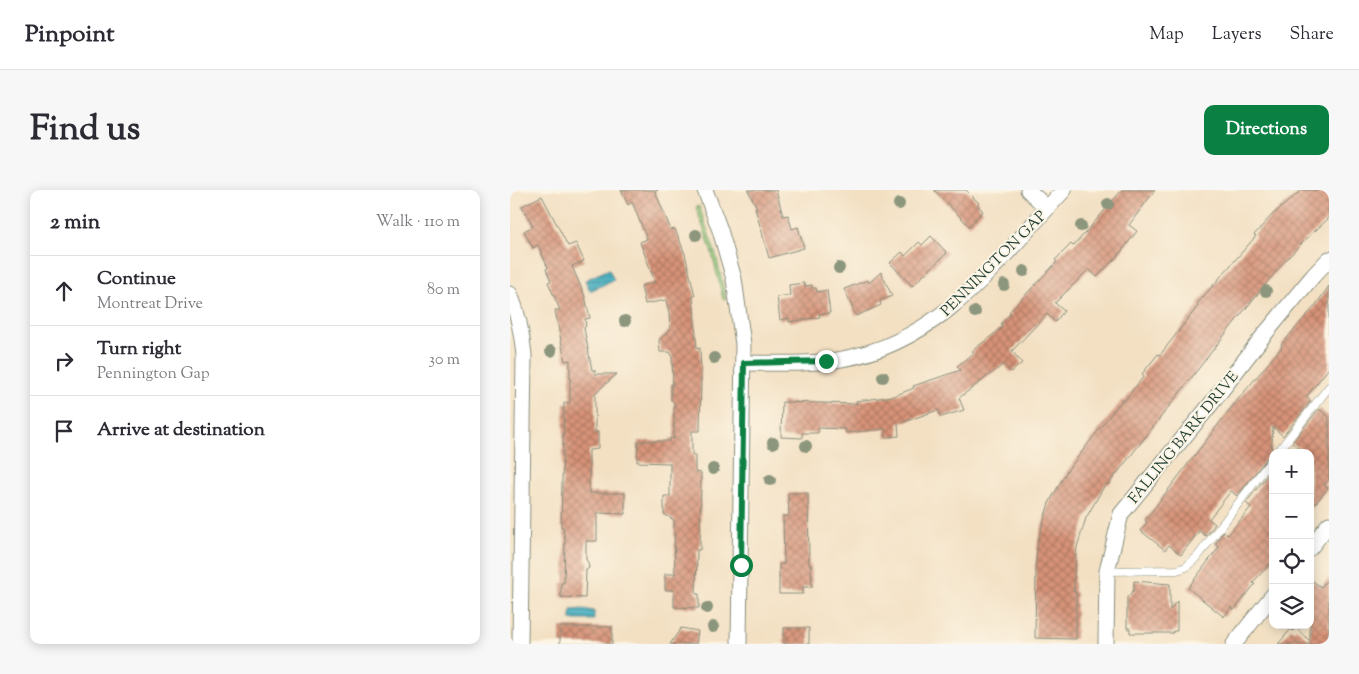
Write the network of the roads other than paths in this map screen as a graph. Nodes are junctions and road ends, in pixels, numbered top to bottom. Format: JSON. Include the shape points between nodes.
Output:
{"nodes":[{"id":1,"x":705,"y":190,"type":"edge"},
{"id":2,"x":1028,"y":190,"type":"edge"},
{"id":3,"x":1064,"y":190,"type":"edge"},
{"id":4,"x":1047,"y":208,"type":"junction"},
{"id":5,"x":1329,"y":259,"type":"edge"},
{"id":6,"x":510,"y":294,"type":"edge"},
{"id":7,"x":744,"y":363,"type":"junction"},
{"id":8,"x":1329,"y":387,"type":"edge"},
{"id":9,"x":1280,"y":449,"type":"edge"},
{"id":10,"x":1269,"y":463,"type":"edge"},
{"id":11,"x":1329,"y":524,"type":"edge"},
{"id":12,"x":1319,"y":544,"type":"edge"},
{"id":13,"x":1107,"y":570,"type":"junction"},
{"id":14,"x":1269,"y":600,"type":"edge"},
{"id":15,"x":520,"y":644,"type":"edge"},
{"id":16,"x":740,"y":644,"type":"edge"},
{"id":17,"x":1106,"y":644,"type":"edge"},
{"id":18,"x":1234,"y":644,"type":"edge"}],
"edges":[{"from":1,"to":7,"type":"street","via":[[734,279]]},
{"from":2,"to":4,"type":"street"},
{"from":3,"to":4,"type":"street","name":"PENNINGTON GAP"},
{"from":4,"to":7,"type":"street","name":"PENNINGTON GAP","via":[[958,302],[904,339],[843,359]]},
{"from":5,"to":13,"type":"street","name":"FALLING BARK DRIVE","via":[[1121,514]]},
{"from":6,"to":15,"type":"street","via":[[524,354]]},
{"from":7,"to":16,"type":"street"},
{"from":8,"to":9,"type":"lane"},
{"from":10,"to":13,"type":"lane","via":[[1198,556],[1186,567],[1164,571]]},
{"from":11,"to":12,"type":"street"},
{"from":13,"to":17,"type":"street","name":"FALLING BARK DRIVE"},
{"from":14,"to":18,"type":"street"}]}
